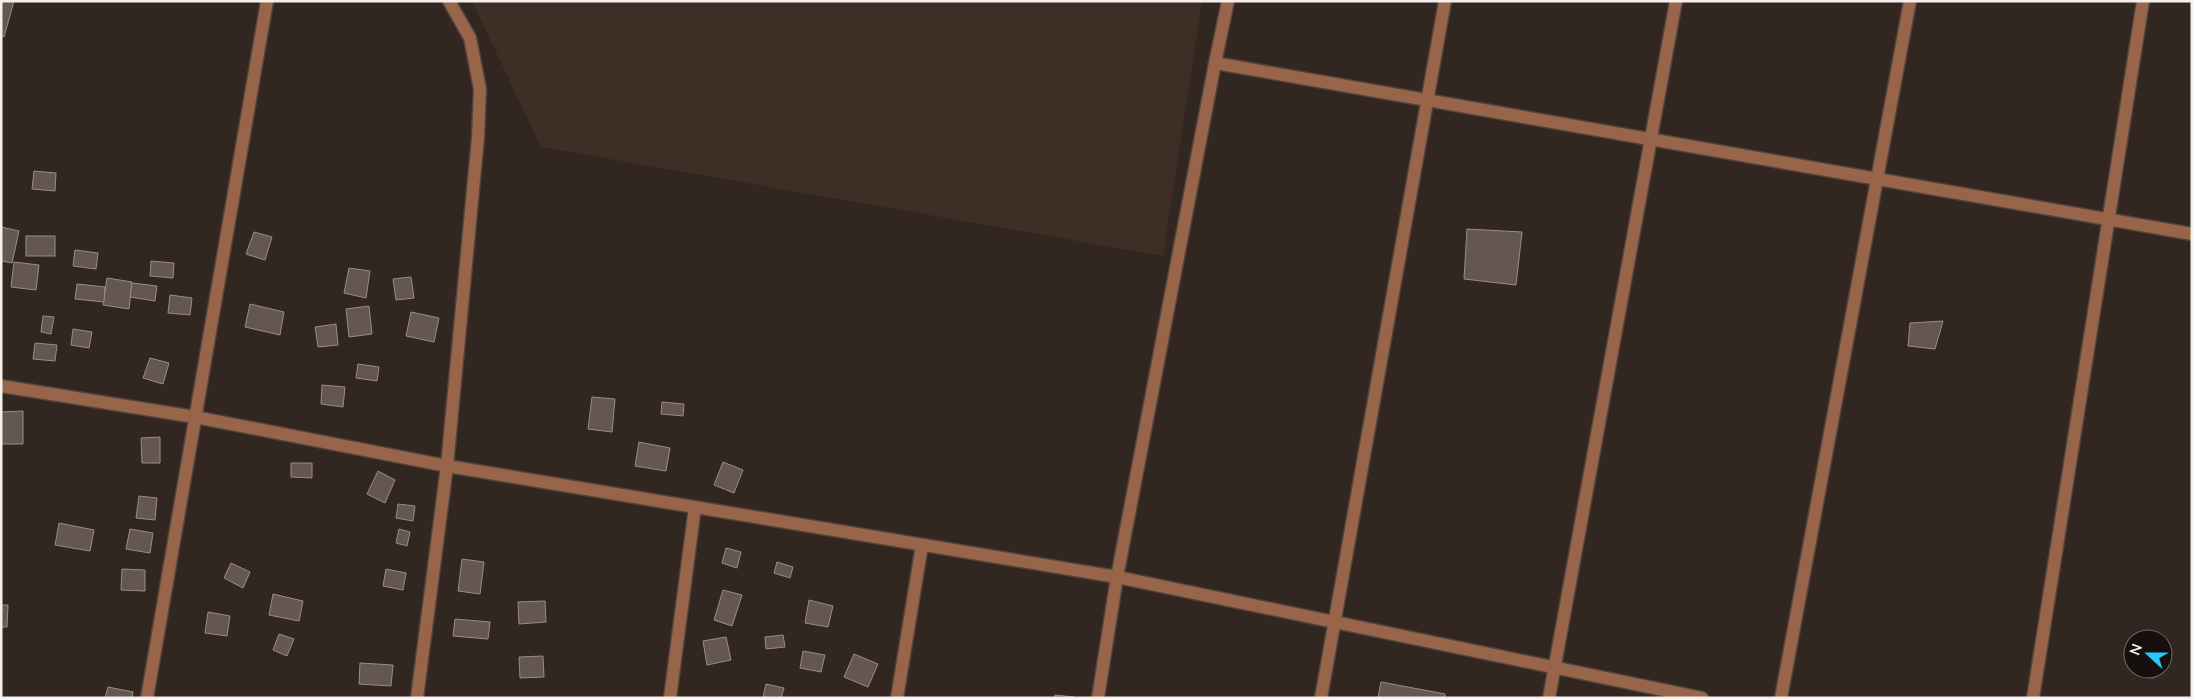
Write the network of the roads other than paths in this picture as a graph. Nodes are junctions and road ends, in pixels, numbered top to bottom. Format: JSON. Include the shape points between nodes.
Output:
{"nodes":[{"id":1,"x":267,"y":1,"type":"edge"},
{"id":2,"x":450,"y":1,"type":"edge"},
{"id":3,"x":1228,"y":1,"type":"edge"},
{"id":4,"x":1444,"y":1,"type":"edge"},
{"id":5,"x":1676,"y":1,"type":"edge"},
{"id":6,"x":1910,"y":1,"type":"edge"},
{"id":7,"x":2143,"y":1,"type":"edge"},
{"id":8,"x":1215,"y":63,"type":"junction"},
{"id":9,"x":1427,"y":101,"type":"junction"},
{"id":10,"x":1651,"y":140,"type":"junction"},
{"id":11,"x":1877,"y":179,"type":"junction"},
{"id":12,"x":2108,"y":220,"type":"junction"},
{"id":13,"x":2192,"y":234,"type":"edge"},
{"id":14,"x":1,"y":386,"type":"edge"},
{"id":15,"x":195,"y":417,"type":"junction"},
{"id":16,"x":447,"y":466,"type":"junction"},
{"id":17,"x":696,"y":507,"type":"junction"},
{"id":18,"x":922,"y":545,"type":"junction"},
{"id":19,"x":1117,"y":577,"type":"junction"},
{"id":20,"x":1334,"y":622,"type":"junction"},
{"id":21,"x":1555,"y":667,"type":"junction"},
{"id":22,"x":147,"y":698,"type":"edge"},
{"id":23,"x":417,"y":698,"type":"edge"},
{"id":24,"x":670,"y":698,"type":"edge"},
{"id":25,"x":897,"y":698,"type":"edge"},
{"id":26,"x":1098,"y":698,"type":"edge"},
{"id":27,"x":1321,"y":698,"type":"edge"},
{"id":28,"x":1549,"y":698,"type":"edge"},
{"id":29,"x":1702,"y":698,"type":"edge"},
{"id":30,"x":1781,"y":698,"type":"edge"},
{"id":31,"x":2033,"y":698,"type":"edge"}],
"edges":[{"from":1,"to":15,"type":"street"},
{"from":2,"to":16,"type":"street","via":[[470,38],[480,90]]},
{"from":3,"to":8,"type":"street"},
{"from":4,"to":9,"type":"street"},
{"from":5,"to":10,"type":"street"},
{"from":6,"to":11,"type":"street"},
{"from":7,"to":12,"type":"street"},
{"from":8,"to":9,"type":"street"},
{"from":8,"to":19,"type":"street"},
{"from":9,"to":10,"type":"street"},
{"from":9,"to":20,"type":"street"},
{"from":10,"to":11,"type":"street"},
{"from":10,"to":21,"type":"street"},
{"from":11,"to":12,"type":"street"},
{"from":11,"to":30,"type":"street"},
{"from":12,"to":13,"type":"street"},
{"from":12,"to":31,"type":"street"},
{"from":14,"to":15,"type":"street"},
{"from":15,"to":16,"type":"street"},
{"from":15,"to":22,"type":"street"},
{"from":16,"to":17,"type":"street"},
{"from":16,"to":23,"type":"street"},
{"from":17,"to":18,"type":"street"},
{"from":17,"to":24,"type":"street"},
{"from":18,"to":19,"type":"street"},
{"from":18,"to":25,"type":"street"},
{"from":19,"to":20,"type":"street"},
{"from":19,"to":26,"type":"street"},
{"from":20,"to":21,"type":"street"},
{"from":20,"to":27,"type":"street"},
{"from":21,"to":28,"type":"street"},
{"from":21,"to":29,"type":"street"}]}
